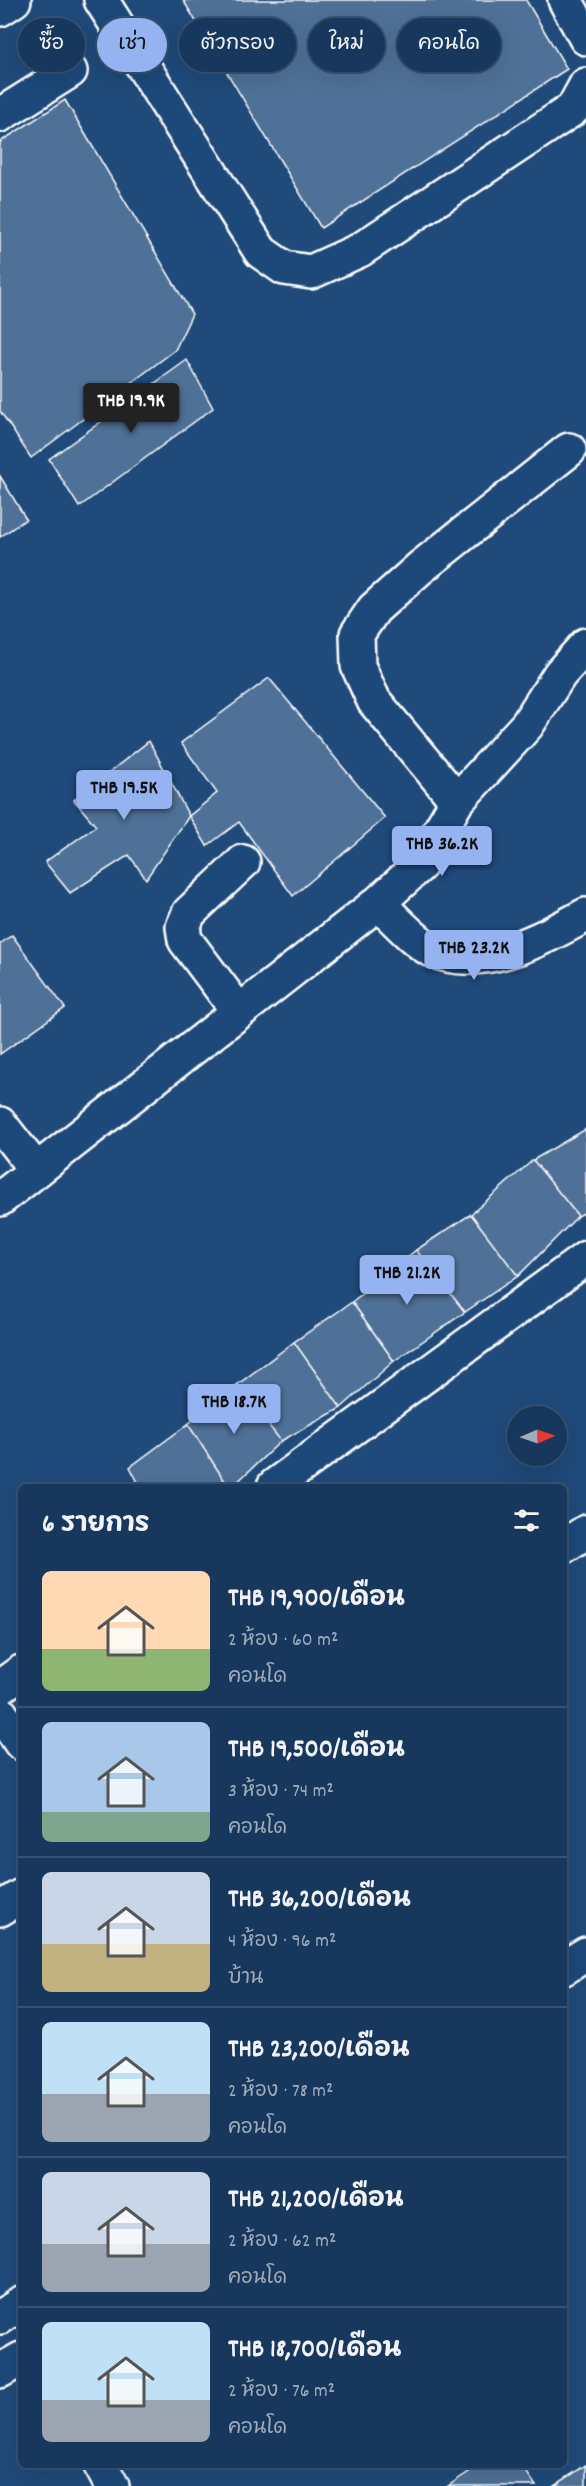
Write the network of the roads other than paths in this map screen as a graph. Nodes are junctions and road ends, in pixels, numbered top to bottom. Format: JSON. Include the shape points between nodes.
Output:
{"nodes":[{"id":1,"x":14,"y":0,"type":"edge"},
{"id":2,"x":565,"y":0,"type":"edge"},
{"id":3,"x":114,"y":5,"type":"edge"},
{"id":4,"x":0,"y":9,"type":"edge"},
{"id":5,"x":586,"y":38,"type":"edge"},
{"id":6,"x":67,"y":72,"type":"edge"},
{"id":7,"x":586,"y":85,"type":"edge"},
{"id":8,"x":0,"y":115,"type":"edge"},
{"id":9,"x":569,"y":450,"type":"dead end"},
{"id":10,"x":586,"y":645,"type":"edge"},
{"id":11,"x":457,"y":801,"type":"junction"},
{"id":12,"x":243,"y":862,"type":"dead end"},
{"id":13,"x":378,"y":903,"type":"junction"},
{"id":14,"x":586,"y":915,"type":"edge"},
{"id":15,"x":239,"y":1012,"type":"junction"},
{"id":16,"x":0,"y":1124,"type":"edge"},
{"id":17,"x":36,"y":1170,"type":"junction"},
{"id":18,"x":0,"y":1199,"type":"edge"},
{"id":19,"x":586,"y":1258,"type":"edge"},
{"id":20,"x":277,"y":1484,"type":"edge"},
{"id":21,"x":586,"y":1532,"type":"edge"},
{"id":22,"x":567,"y":1544,"type":"edge"},
{"id":23,"x":18,"y":1674,"type":"edge"},
{"id":24,"x":0,"y":1687,"type":"edge"},
{"id":25,"x":0,"y":1713,"type":"edge"},
{"id":26,"x":18,"y":1739,"type":"edge"},
{"id":27,"x":18,"y":1898,"type":"edge"},
{"id":28,"x":0,"y":1910,"type":"edge"},
{"id":29,"x":586,"y":1954,"type":"edge"},
{"id":30,"x":567,"y":1966,"type":"edge"},
{"id":31,"x":18,"y":2361,"type":"edge"},
{"id":32,"x":0,"y":2371,"type":"edge"},
{"id":33,"x":102,"y":2468,"type":"edge"},
{"id":34,"x":112,"y":2486,"type":"edge"}],
"edges":[{"from":1,"to":4,"type":"main road"},
{"from":2,"to":5,"type":"main road"},
{"from":3,"to":7,"type":"main road","via":[[261,252],[284,268],[311,272],[360,250],[573,109]]},
{"from":6,"to":8,"type":"main road"},
{"from":9,"to":11,"type":"main road","via":[[420,568],[374,609],[357,634],[358,666],[374,700]]},
{"from":10,"to":11,"type":"main road","via":[[560,674],[527,725]]},
{"from":11,"to":13,"type":"main road","via":[[420,865]]},
{"from":12,"to":15,"type":"main road","via":[[189,913],[183,927],[184,940]]},
{"from":13,"to":14,"type":"main road","via":[[428,948],[451,956],[493,955],[545,938]]},
{"from":13,"to":15,"type":"main road"},
{"from":15,"to":17,"type":"main road"},
{"from":16,"to":17,"type":"main road"},
{"from":17,"to":18,"type":"main road"},
{"from":19,"to":20,"type":"main road"},
{"from":21,"to":22,"type":"main road"},
{"from":23,"to":24,"type":"main road"},
{"from":25,"to":26,"type":"main road"},
{"from":27,"to":28,"type":"main road"},
{"from":29,"to":30,"type":"main road"},
{"from":31,"to":32,"type":"main road"},
{"from":33,"to":34,"type":"main road"}]}
